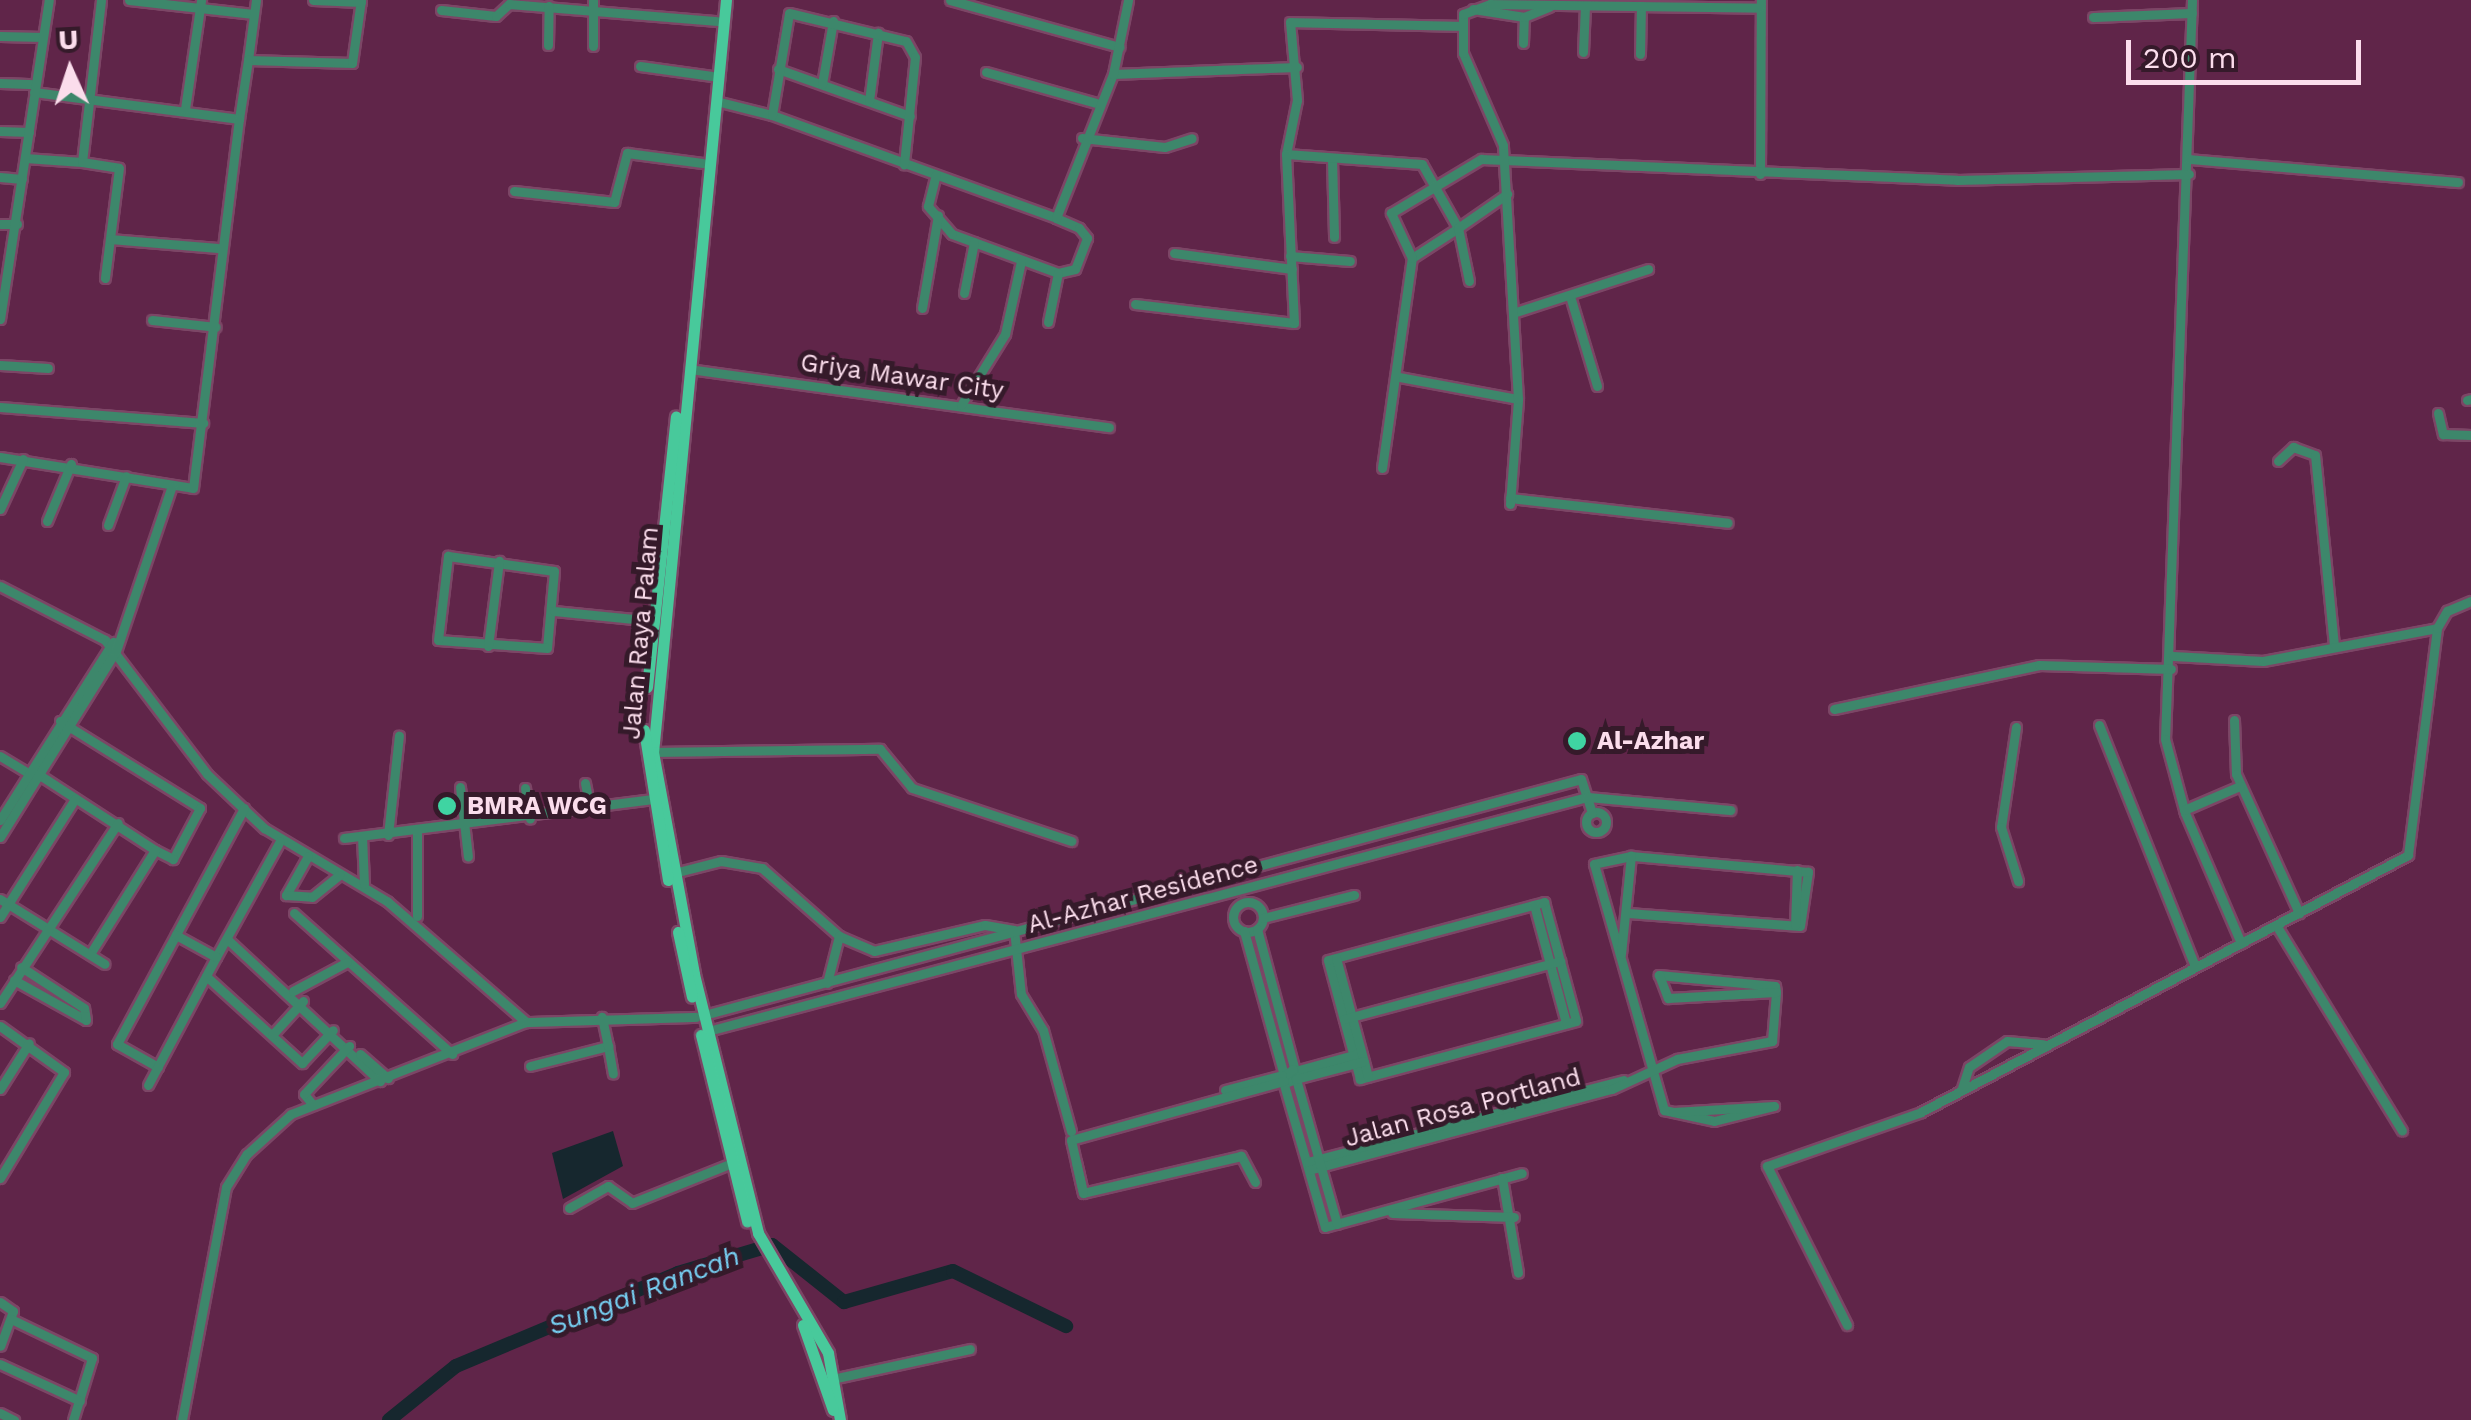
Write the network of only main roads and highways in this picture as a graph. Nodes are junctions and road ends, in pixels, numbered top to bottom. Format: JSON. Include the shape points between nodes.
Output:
{"nodes":[{"id":1,"x":723,"y":0,"type":"edge"},
{"id":2,"x":716,"y":77,"type":"junction"},
{"id":3,"x":709,"y":133,"type":"junction"},
{"id":4,"x":671,"y":874,"type":"junction"},
{"id":5,"x":700,"y":1016,"type":"junction"},
{"id":6,"x":718,"y":1091,"type":"junction"},
{"id":7,"x":764,"y":1253,"type":"junction"},
{"id":8,"x":832,"y":1420,"type":"edge"},
{"id":9,"x":840,"y":1420,"type":"edge"}],
"edges":[{"from":1,"to":2,"type":"main road","name":"Jalan Raya Palam"},
{"from":1,"to":2,"type":"main road","name":"Jalan Raya Palam"},
{"from":2,"to":3,"type":"main road","name":"Jalan Raya Palam"},
{"from":2,"to":3,"type":"main road","name":"Jalan Raya Palam"},
{"from":3,"to":4,"type":"main road","name":"Jalan Raya Palam","via":[[653,752]]},
{"from":3,"to":4,"type":"main road","name":"Jalan Raya Palam","via":[[644,732]]},
{"from":4,"to":5,"type":"main road","name":"Jalan Raya Palam"},
{"from":5,"to":6,"type":"main road","name":"Jalan Raya Palam"},
{"from":5,"to":6,"type":"main road","name":"Jalan Raya Palam"},
{"from":6,"to":7,"type":"main road","name":"Jalan Raya Palam"},
{"from":6,"to":7,"type":"main road","name":"Jalan Raya Palam","via":[[732,1162]]},
{"from":7,"to":8,"type":"main road","name":"Jalan Raya Palam","via":[[823,1363]]},
{"from":7,"to":9,"type":"main road","name":"Jalan Raya Palam","via":[[837,1378]]}]}
